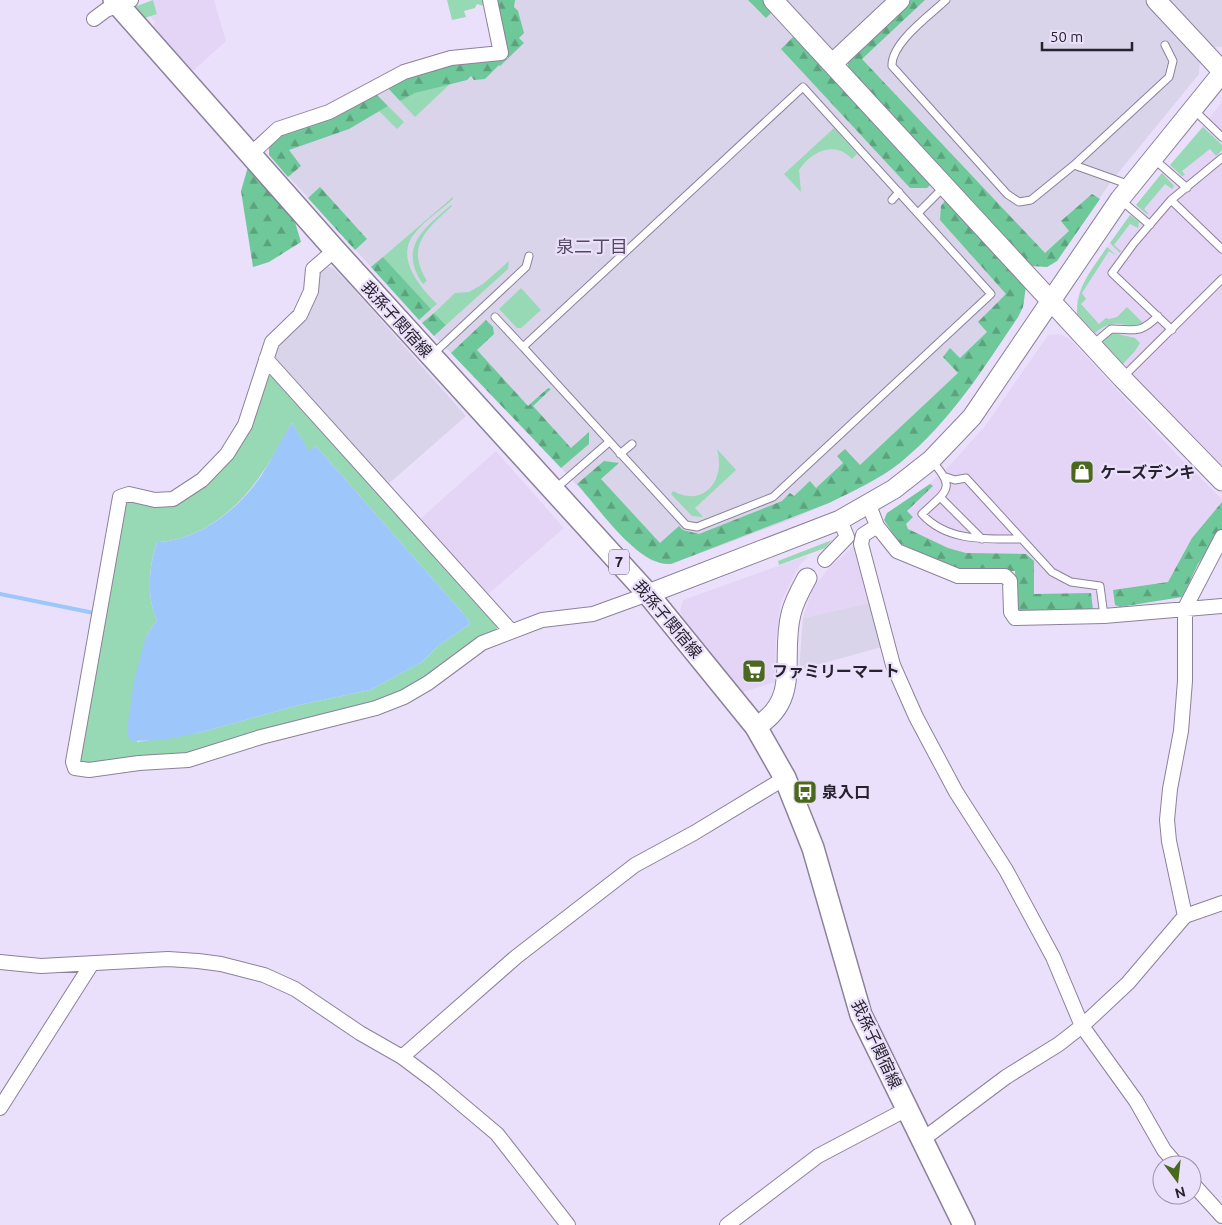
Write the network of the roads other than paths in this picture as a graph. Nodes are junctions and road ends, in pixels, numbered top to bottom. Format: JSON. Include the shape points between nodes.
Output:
{"nodes":[{"id":1,"x":490,"y":0,"type":"edge"},
{"id":2,"x":773,"y":0,"type":"edge"},
{"id":3,"x":946,"y":0,"type":"edge"},
{"id":4,"x":1156,"y":0,"type":"edge"},
{"id":5,"x":121,"y":2,"type":"edge"},
{"id":6,"x":893,"y":2,"type":"edge"},
{"id":7,"x":94,"y":19,"type":"dead end"},
{"id":8,"x":1165,"y":45,"type":"dead end"},
{"id":9,"x":832,"y":64,"type":"junction"},
{"id":10,"x":1222,"y":72,"type":"edge"},
{"id":11,"x":1192,"y":108,"type":"junction"},
{"id":12,"x":1222,"y":137,"type":"edge"},
{"id":13,"x":251,"y":154,"type":"junction"},
{"id":14,"x":1152,"y":157,"type":"junction"},
{"id":15,"x":1222,"y":158,"type":"edge"},
{"id":16,"x":1074,"y":165,"type":"junction"},
{"id":17,"x":945,"y":186,"type":"junction"},
{"id":18,"x":1187,"y":188,"type":"junction"},
{"id":19,"x":899,"y":192,"type":"junction"},
{"id":20,"x":1125,"y":192,"type":"junction"},
{"id":21,"x":892,"y":200,"type":"dead end"},
{"id":22,"x":1172,"y":200,"type":"junction"},
{"id":23,"x":918,"y":212,"type":"junction"},
{"id":24,"x":1150,"y":225,"type":"junction"},
{"id":25,"x":1222,"y":249,"type":"edge"},
{"id":26,"x":335,"y":250,"type":"junction"},
{"id":27,"x":529,"y":256,"type":"dead end"},
{"id":28,"x":1222,"y":279,"type":"edge"},
{"id":29,"x":1052,"y":301,"type":"junction"},
{"id":30,"x":1158,"y":316,"type":"junction"},
{"id":31,"x":495,"y":317,"type":"dead end"},
{"id":32,"x":1172,"y":330,"type":"junction"},
{"id":33,"x":1092,"y":345,"type":"junction"},
{"id":34,"x":523,"y":347,"type":"junction"},
{"id":35,"x":430,"y":356,"type":"junction"},
{"id":36,"x":266,"y":359,"type":"junction"},
{"id":37,"x":1122,"y":378,"type":"junction"},
{"id":38,"x":609,"y":442,"type":"junction"},
{"id":39,"x":632,"y":444,"type":"dead end"},
{"id":40,"x":620,"y":454,"type":"junction"},
{"id":41,"x":931,"y":460,"type":"junction"},
{"id":42,"x":946,"y":477,"type":"junction"},
{"id":43,"x":1222,"y":481,"type":"edge"},
{"id":44,"x":553,"y":490,"type":"junction"},
{"id":45,"x":940,"y":497,"type":"junction"},
{"id":46,"x":869,"y":505,"type":"junction"},
{"id":47,"x":840,"y":520,"type":"junction"},
{"id":48,"x":1010,"y":524,"type":"junction"},
{"id":49,"x":877,"y":526,"type":"junction"},
{"id":50,"x":1222,"y":537,"type":"edge"},
{"id":51,"x":982,"y":539,"type":"junction"},
{"id":52,"x":1002,"y":539,"type":"junction"},
{"id":53,"x":1021,"y":539,"type":"junction"},
{"id":54,"x":825,"y":560,"type":"dead end"},
{"id":55,"x":807,"y":578,"type":"dead end"},
{"id":56,"x":648,"y":594,"type":"junction"},
{"id":57,"x":1222,"y":606,"type":"edge"},
{"id":58,"x":1185,"y":608,"type":"junction"},
{"id":59,"x":1104,"y":616,"type":"junction"},
{"id":60,"x":511,"y":631,"type":"junction"},
{"id":61,"x":756,"y":727,"type":"junction"},
{"id":62,"x":785,"y":778,"type":"junction"},
{"id":63,"x":1222,"y":903,"type":"edge"},
{"id":64,"x":1185,"y":916,"type":"junction"},
{"id":65,"x":0,"y":962,"type":"edge"},
{"id":66,"x":91,"y":965,"type":"junction"},
{"id":67,"x":1082,"y":1026,"type":"junction"},
{"id":68,"x":402,"y":1057,"type":"junction"},
{"id":69,"x":0,"y":1108,"type":"edge"},
{"id":70,"x":907,"y":1109,"type":"junction"},
{"id":71,"x":922,"y":1140,"type":"junction"},
{"id":72,"x":1168,"y":1155,"type":"edge"},
{"id":73,"x":1202,"y":1193,"type":"edge"},
{"id":74,"x":1222,"y":1216,"type":"edge"},
{"id":75,"x":568,"y":1225,"type":"edge"},
{"id":76,"x":728,"y":1225,"type":"edge"},
{"id":77,"x":964,"y":1225,"type":"edge"}],
"edges":[{"from":1,"to":13,"type":"street","via":[[501,53],[451,58],[404,72],[329,112],[278,129]]},
{"from":2,"to":9,"type":"street"},
{"from":3,"to":16,"type":"lane","via":[[896,49],[892,58],[895,72],[1012,199],[1031,200]]},
{"from":4,"to":10,"type":"street"},
{"from":5,"to":7,"type":"street"},
{"from":5,"to":13,"type":"main road","name":"我孫子関宿線","number":"7"},
{"from":6,"to":9,"type":"street"},
{"from":8,"to":16,"type":"lane","via":[[1173,60],[1169,77]]},
{"from":9,"to":17,"type":"street"},
{"from":10,"to":11,"type":"street"},
{"from":11,"to":12,"type":"lane"},
{"from":11,"to":14,"type":"street"},
{"from":13,"to":26,"type":"main road","name":"我孫子関宿線","number":"7"},
{"from":14,"to":18,"type":"lane"},
{"from":14,"to":20,"type":"street"},
{"from":15,"to":18,"type":"lane"},
{"from":16,"to":20,"type":"lane"},
{"from":17,"to":23,"type":"lane"},
{"from":17,"to":29,"type":"street"},
{"from":18,"to":22,"type":"lane"},
{"from":19,"to":21,"type":"lane"},
{"from":19,"to":23,"type":"lane"},
{"from":19,"to":34,"type":"lane","via":[[804,87]]},
{"from":20,"to":24,"type":"lane"},
{"from":20,"to":29,"type":"street"},
{"from":22,"to":24,"type":"lane"},
{"from":22,"to":25,"type":"lane"},
{"from":23,"to":40,"type":"lane","via":[[991,294],[773,497],[697,527],[686,524]]},
{"from":24,"to":30,"type":"lane","via":[[1112,273]]},
{"from":26,"to":35,"type":"main road","name":"我孫子関宿線","number":"7"},
{"from":26,"to":36,"type":"street","via":[[313,269],[311,290],[300,315],[272,342]]},
{"from":27,"to":35,"type":"lane","via":[[526,267]]},
{"from":28,"to":32,"type":"lane"},
{"from":29,"to":33,"type":"street"},
{"from":29,"to":41,"type":"street","via":[[972,417]]},
{"from":30,"to":32,"type":"lane"},
{"from":30,"to":33,"type":"lane","via":[[1148,327],[1136,332],[1111,329]]},
{"from":31,"to":34,"type":"lane"},
{"from":32,"to":37,"type":"lane"},
{"from":33,"to":37,"type":"street"},
{"from":34,"to":38,"type":"lane"},
{"from":35,"to":44,"type":"main road","name":"我孫子関宿線","number":"7"},
{"from":36,"to":60,"type":"street"},
{"from":36,"to":60,"type":"street","via":[[245,425],[226,454],[202,480],[163,501],[129,494],[119,500],[73,762],[75,768],[89,770],[188,760],[261,737],[376,708],[404,697],[482,643]]},
{"from":37,"to":43,"type":"street"},
{"from":38,"to":40,"type":"lane"},
{"from":38,"to":44,"type":"lane"},
{"from":39,"to":40,"type":"lane"},
{"from":41,"to":42,"type":"lane"},
{"from":41,"to":46,"type":"street"},
{"from":42,"to":45,"type":"lane","via":[[946,488]]},
{"from":42,"to":48,"type":"lane","via":[[955,480],[966,478]]},
{"from":44,"to":56,"type":"main road","name":"我孫子関宿線","number":"7"},
{"from":45,"to":51,"type":"lane"},
{"from":45,"to":51,"type":"lane","via":[[922,514],[931,524],[966,538]]},
{"from":46,"to":47,"type":"street"},
{"from":46,"to":49,"type":"street"},
{"from":47,"to":54,"type":"street","via":[[847,537]]},
{"from":47,"to":56,"type":"street"},
{"from":48,"to":52,"type":"lane","via":[[1009,534]]},
{"from":48,"to":53,"type":"lane"},
{"from":49,"to":59,"type":"street","via":[[897,551],[958,576],[1006,576],[1010,581],[1011,612],[1015,618]]},
{"from":49,"to":67,"type":"street","via":[[863,535],[861,544],[892,665],[956,792],[1006,870],[1054,957]]},
{"from":50,"to":58,"type":"street"},
{"from":51,"to":52,"type":"lane"},
{"from":52,"to":53,"type":"lane"},
{"from":53,"to":59,"type":"lane","via":[[1052,572],[1063,578],[1100,586]]},
{"from":55,"to":61,"type":"street","via":[[791,613],[783,700],[773,715]]},
{"from":56,"to":60,"type":"street","via":[[593,614],[542,620]]},
{"from":56,"to":61,"type":"main road","name":"我孫子関宿線","number":"7"},
{"from":57,"to":58,"type":"street"},
{"from":58,"to":59,"type":"street"},
{"from":58,"to":64,"type":"street","via":[[1186,681],[1167,820]]},
{"from":61,"to":62,"type":"main road","name":"我孫子関宿線","number":"7"},
{"from":62,"to":68,"type":"street","via":[[635,865],[516,957]]},
{"from":62,"to":70,"type":"main road","name":"我孫子関宿線","number":"7","via":[[814,848],[860,1015]]},
{"from":63,"to":64,"type":"street"},
{"from":64,"to":67,"type":"street","via":[[1128,983]]},
{"from":65,"to":66,"type":"street","via":[[41,966]]},
{"from":66,"to":68,"type":"street","via":[[168,959],[221,964],[264,976],[295,989],[360,1034]]},
{"from":66,"to":69,"type":"street"},
{"from":67,"to":71,"type":"street","via":[[1006,1077]]},
{"from":67,"to":72,"type":"street","via":[[1136,1101]]},
{"from":68,"to":75,"type":"street","via":[[497,1134]]},
{"from":70,"to":71,"type":"main road","name":"我孫子関宿線","number":"7"},
{"from":70,"to":76,"type":"street","via":[[818,1156]]},
{"from":71,"to":77,"type":"main road","name":"我孫子関宿線","number":"7"},
{"from":73,"to":74,"type":"street"}]}
